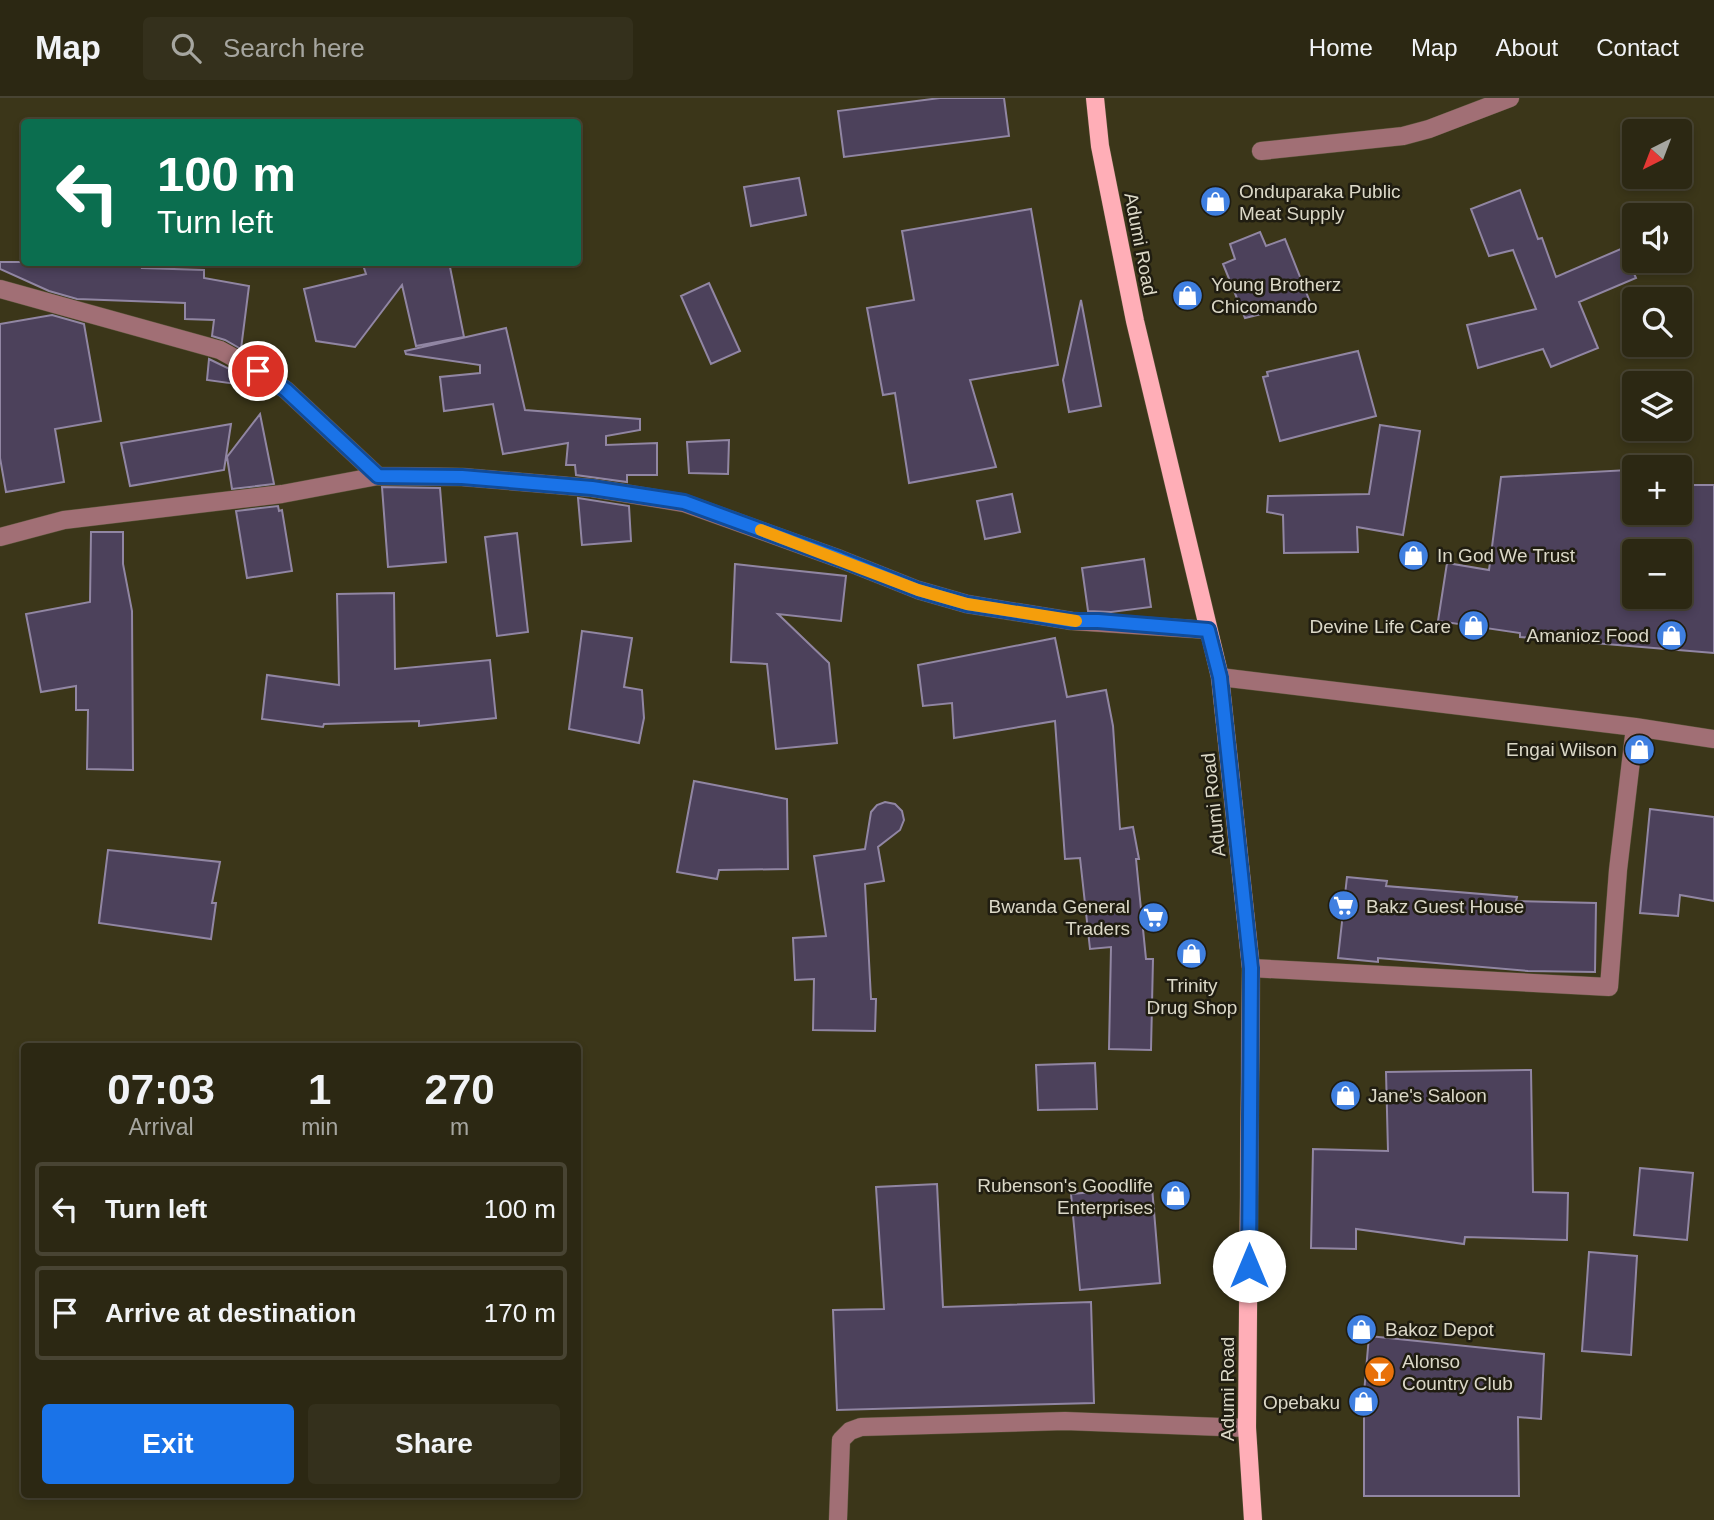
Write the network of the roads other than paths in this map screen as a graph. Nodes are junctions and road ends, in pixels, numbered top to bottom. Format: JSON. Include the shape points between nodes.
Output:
{"nodes":[{"id":1,"x":1095,"y":98,"type":"edge"},
{"id":2,"x":1510,"y":98,"type":"edge"},
{"id":3,"x":1261,"y":151,"type":"dead end"},
{"id":4,"x":0,"y":289,"type":"edge"},
{"id":5,"x":378,"y":476,"type":"junction"},
{"id":6,"x":0,"y":537,"type":"edge"},
{"id":7,"x":1208,"y":630,"type":"junction"},
{"id":8,"x":1220,"y":677,"type":"junction"},
{"id":9,"x":1635,"y":727,"type":"junction"},
{"id":10,"x":1714,"y":739,"type":"edge"},
{"id":11,"x":1251,"y":968,"type":"junction"},
{"id":12,"x":1247,"y":1428,"type":"junction"},
{"id":13,"x":838,"y":1520,"type":"edge"},
{"id":14,"x":1253,"y":1520,"type":"edge"}],
"edges":[{"from":1,"to":7,"type":"main road","name":"Adumi Road","via":[[1100,146],[1135,321]]},
{"from":2,"to":3,"type":"street","via":[[1403,136]]},
{"from":4,"to":5,"type":"street","via":[[220,350],[286,390]]},
{"from":5,"to":6,"type":"street","via":[[282,494],[65,520]]},
{"from":5,"to":7,"type":"street","via":[[475,478],[684,502],[967,604],[1072,621]]},
{"from":7,"to":8,"type":"main road","name":"Adumi Road"},
{"from":8,"to":9,"type":"street"},
{"from":8,"to":11,"type":"main road","name":"Adumi Road"},
{"from":9,"to":10,"type":"street"},
{"from":9,"to":11,"type":"street","via":[[1609,987]]},
{"from":11,"to":12,"type":"main road","name":"Adumi Road"},
{"from":12,"to":13,"type":"street","via":[[1065,1421],[861,1427],[841,1440]]},
{"from":12,"to":14,"type":"main road","name":"Adumi Road"}]}
